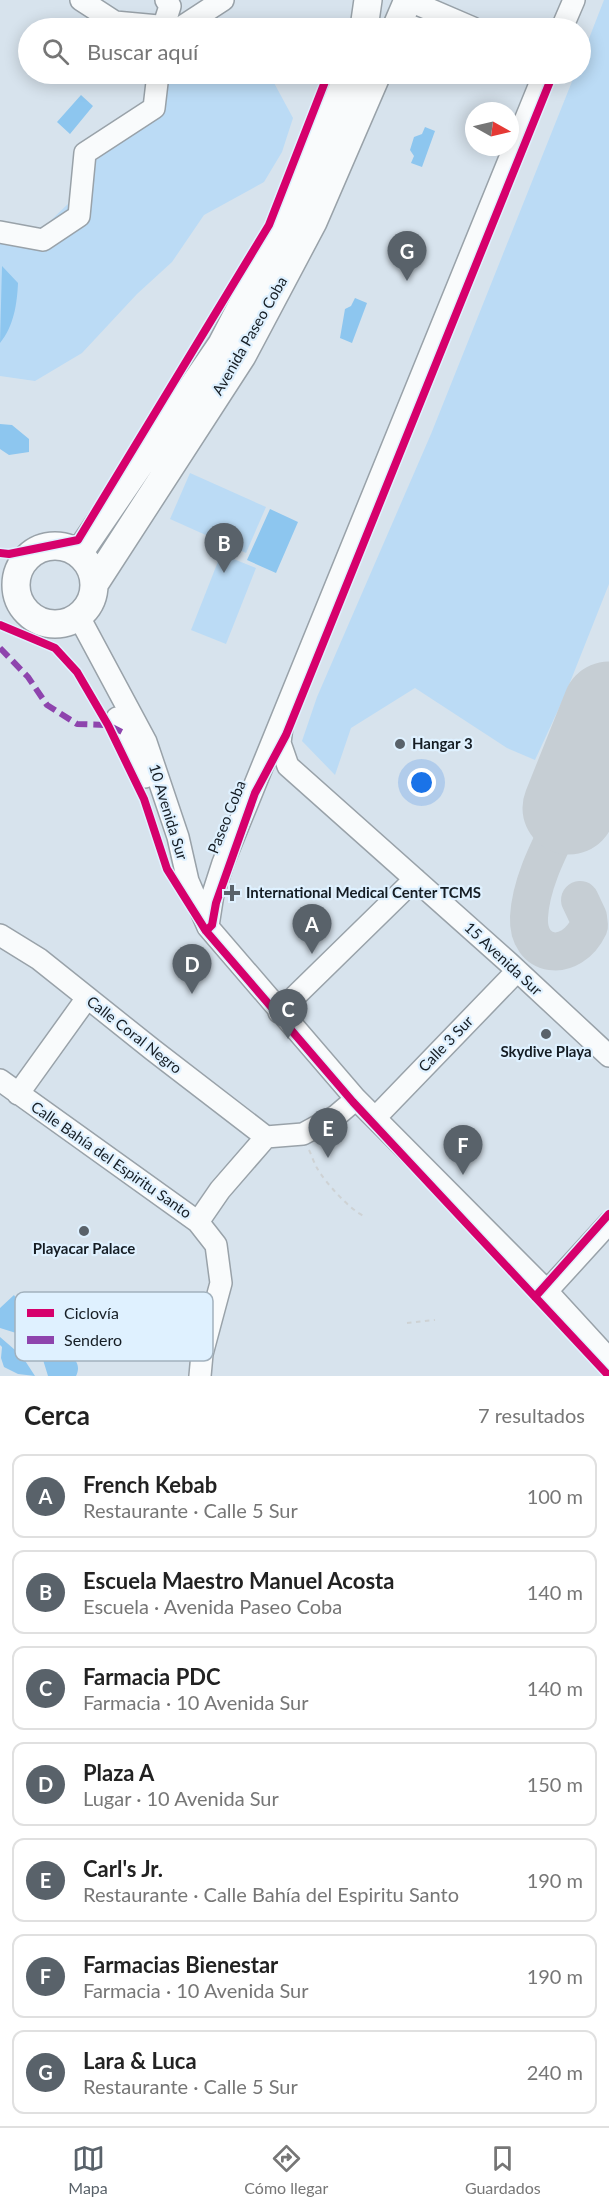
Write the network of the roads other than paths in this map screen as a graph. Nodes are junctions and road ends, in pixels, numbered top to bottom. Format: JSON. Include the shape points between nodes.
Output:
{"nodes":[{"id":1,"x":81,"y":0,"type":"edge"},
{"id":2,"x":166,"y":0,"type":"edge"},
{"id":3,"x":223,"y":0,"type":"edge"},
{"id":4,"x":368,"y":0,"type":"edge"},
{"id":5,"x":574,"y":0,"type":"edge"},
{"id":6,"x":109,"y":18,"type":"edge"},
{"id":7,"x":166,"y":18,"type":"edge"},
{"id":8,"x":195,"y":18,"type":"edge"},
{"id":9,"x":365,"y":18,"type":"edge"},
{"id":10,"x":566,"y":18,"type":"edge"},
{"id":11,"x":157,"y":84,"type":"edge"},
{"id":12,"x":345,"y":84,"type":"edge"},
{"id":13,"x":373,"y":84,"type":"edge"},
{"id":14,"x":534,"y":84,"type":"edge"},
{"id":15,"x":0,"y":232,"type":"edge"},
{"id":16,"x":79,"y":553,"type":"junction"},
{"id":17,"x":12,"y":560,"type":"edge"},
{"id":18,"x":95,"y":583,"type":"junction"},
{"id":19,"x":10,"y":601,"type":"edge"},
{"id":20,"x":73,"y":620,"type":"junction"},
{"id":21,"x":282,"y":720,"type":"junction"},
{"id":22,"x":288,"y":766,"type":"junction"},
{"id":23,"x":258,"y":776,"type":"junction"},
{"id":24,"x":223,"y":863,"type":"junction"},
{"id":25,"x":415,"y":879,"type":"junction"},
{"id":26,"x":188,"y":881,"type":"junction"},
{"id":27,"x":208,"y":927,"type":"junction"},
{"id":28,"x":0,"y":935,"type":"edge"},
{"id":29,"x":517,"y":971,"type":"junction"},
{"id":30,"x":87,"y":998,"type":"junction"},
{"id":31,"x":279,"y":1012,"type":"junction"},
{"id":32,"x":609,"y":1056,"type":"edge"},
{"id":33,"x":0,"y":1080,"type":"edge"},
{"id":34,"x":18,"y":1094,"type":"junction"},
{"id":35,"x":356,"y":1099,"type":"junction"},
{"id":36,"x":375,"y":1118,"type":"junction"},
{"id":37,"x":266,"y":1137,"type":"junction"},
{"id":38,"x":198,"y":1222,"type":"junction"},
{"id":39,"x":609,"y":1222,"type":"edge"},
{"id":40,"x":547,"y":1291,"type":"junction"},
{"id":41,"x":213,"y":1311,"type":"edge"},
{"id":42,"x":609,"y":1359,"type":"edge"},
{"id":43,"x":201,"y":1361,"type":"edge"},
{"id":44,"x":200,"y":1376,"type":"edge"}],
"edges":[{"from":1,"to":6,"type":"street"},
{"from":2,"to":7,"type":"street","via":[[170,6]]},
{"from":3,"to":8,"type":"street"},
{"from":4,"to":9,"type":"main road"},
{"from":5,"to":10,"type":"street"},
{"from":11,"to":15,"type":"street","via":[[154,108],[85,153],[79,216],[43,240]]},
{"from":12,"to":16,"type":"main road","name":"Avenida Paseo Coba","via":[[277,238],[222,344]]},
{"from":13,"to":18,"type":"main road","name":"Avenida Paseo Coba","via":[[313,222],[242,356]]},
{"from":14,"to":21,"type":"street","name":"Paseo Coba"},
{"from":16,"to":17,"type":"main road","via":[[52,545]]},
{"from":16,"to":18,"type":"main road","via":[[87,561]]},
{"from":17,"to":19,"type":"main road","via":[[16,581]]},
{"from":18,"to":20,"type":"main road","via":[[88,607]]},
{"from":19,"to":20,"type":"main road","via":[[35,619],[56,625]]},
{"from":20,"to":26,"type":"street","name":"10 Avenida Sur","via":[[156,799],[173,863]]},
{"from":21,"to":22,"type":"street","via":[[280,743]]},
{"from":21,"to":23,"type":"street","name":"Paseo Coba"},
{"from":22,"to":23,"type":"street","via":[[279,765]]},
{"from":22,"to":25,"type":"street","name":"15 Avenida Sur"},
{"from":23,"to":24,"type":"street","name":"Paseo Coba"},
{"from":24,"to":26,"type":"street","name":"Paseo Coba","via":[[214,876],[201,884]]},
{"from":24,"to":27,"type":"street","name":"Paseo Coba"},
{"from":25,"to":29,"type":"street","name":"15 Avenida Sur"},
{"from":25,"to":31,"type":"street"},
{"from":26,"to":27,"type":"street","name":"10 Avenida Sur"},
{"from":27,"to":31,"type":"street"},
{"from":28,"to":30,"type":"street","name":"Calle Coral Negro","via":[[39,959]]},
{"from":29,"to":32,"type":"street","name":"15 Avenida Sur"},
{"from":29,"to":36,"type":"street","name":"Calle 3 Sur"},
{"from":30,"to":34,"type":"street"},
{"from":30,"to":37,"type":"street","name":"Calle Coral Negro"},
{"from":31,"to":35,"type":"street"},
{"from":33,"to":34,"type":"street","name":"Calle Bahía del Espiritu Santo"},
{"from":34,"to":38,"type":"street","name":"Calle Bahía del Espiritu Santo"},
{"from":35,"to":36,"type":"street"},
{"from":35,"to":37,"type":"street","via":[[336,1116],[303,1134]]},
{"from":36,"to":40,"type":"street"},
{"from":37,"to":38,"type":"street","name":"Calle Bahía del Espiritu Santo"},
{"from":38,"to":41,"type":"street","via":[[216,1245],[220,1283]]},
{"from":39,"to":40,"type":"street"},
{"from":40,"to":42,"type":"street"},
{"from":43,"to":44,"type":"street"}]}
